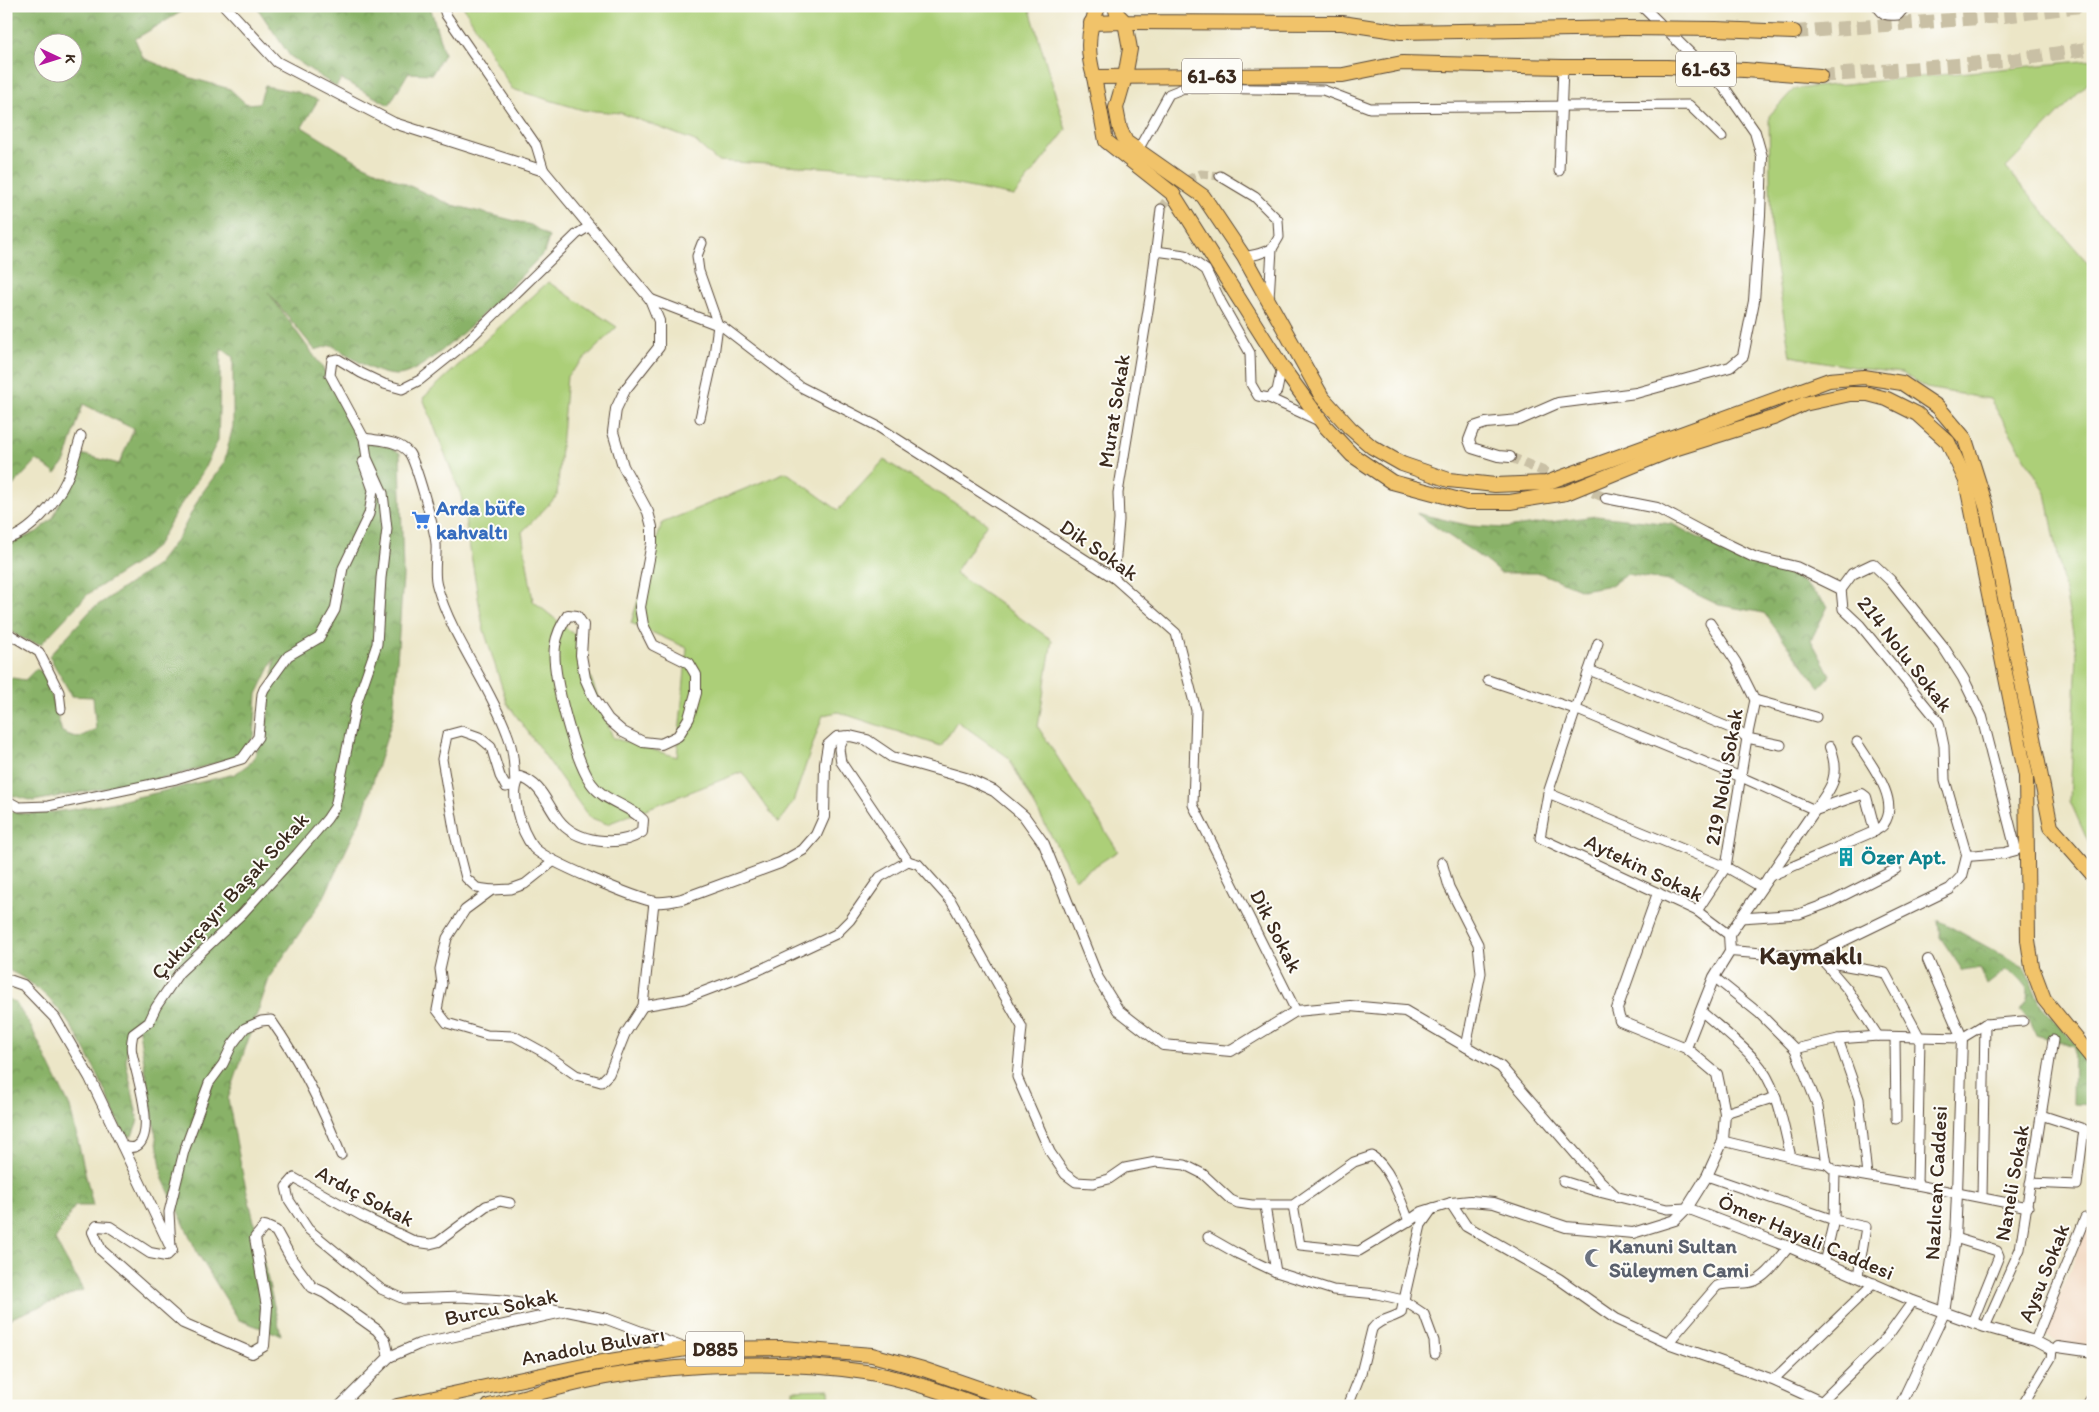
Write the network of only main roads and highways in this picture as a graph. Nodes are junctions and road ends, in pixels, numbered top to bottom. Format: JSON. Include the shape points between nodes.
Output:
{"nodes":[{"id":1,"x":1098,"y":6,"type":"edge"},
{"id":2,"x":1115,"y":6,"type":"edge"},
{"id":3,"x":1125,"y":22,"type":"junction"},
{"id":4,"x":1091,"y":23,"type":"junction"},
{"id":5,"x":1794,"y":32,"type":"tunnel mouth"},
{"id":6,"x":1820,"y":76,"type":"tunnel mouth"},
{"id":7,"x":1094,"y":77,"type":"junction"},
{"id":8,"x":1125,"y":77,"type":"junction"},
{"id":9,"x":2093,"y":875,"type":"edge"},
{"id":10,"x":2093,"y":1059,"type":"edge"},
{"id":11,"x":397,"y":1406,"type":"edge"},
{"id":12,"x":489,"y":1406,"type":"edge"},
{"id":13,"x":981,"y":1406,"type":"edge"},
{"id":14,"x":1030,"y":1406,"type":"edge"}],
"edges":[{"from":1,"to":4,"type":"main road"},
{"from":2,"to":3,"type":"main road","via":[[1117,14]]},
{"from":3,"to":4,"type":"main road","number":"61-63"},
{"from":3,"to":5,"type":"main road","number":"61-63","bridge":true,"via":[[1342,24],[1401,32],[1627,28]]},
{"from":3,"to":8,"type":"main road","via":[[1130,49]]},
{"from":4,"to":7,"type":"main road","via":[[1088,43]]},
{"from":6,"to":8,"type":"main road","number":"61-63","bridge":true,"via":[[1666,67],[1402,63],[1343,75]]},
{"from":7,"to":8,"type":"main road","number":"61-63"},
{"from":7,"to":10,"type":"main road","via":[[1106,141],[1173,194],[1282,367],[1322,422],[1352,455],[1392,482],[1467,502],[1502,502],[1566,493],[1674,449],[1776,417],[1804,404],[1850,394],[1887,399],[1916,414],[1948,442],[1966,481],[2026,776],[2028,940],[2032,967],[2044,999]]},
{"from":8,"to":9,"type":"main road","via":[[1116,108],[1126,142],[1202,196],[1244,257],[1322,397],[1372,447],[1402,464],[1449,480],[1495,485],[1546,483],[1828,380],[1864,377],[1902,383],[1938,407],[1965,439],[1987,510],[2051,827]]},
{"from":11,"to":14,"type":"main road","name":"Anadolu Bulvarı","number":"D885","via":[[597,1363],[686,1349],[783,1348],[872,1355]]},
{"from":12,"to":13,"type":"main road","name":"Anadolu Bulvarı","number":"D885","via":[[610,1376],[687,1367],[788,1365],[865,1372],[917,1384]]}]}
